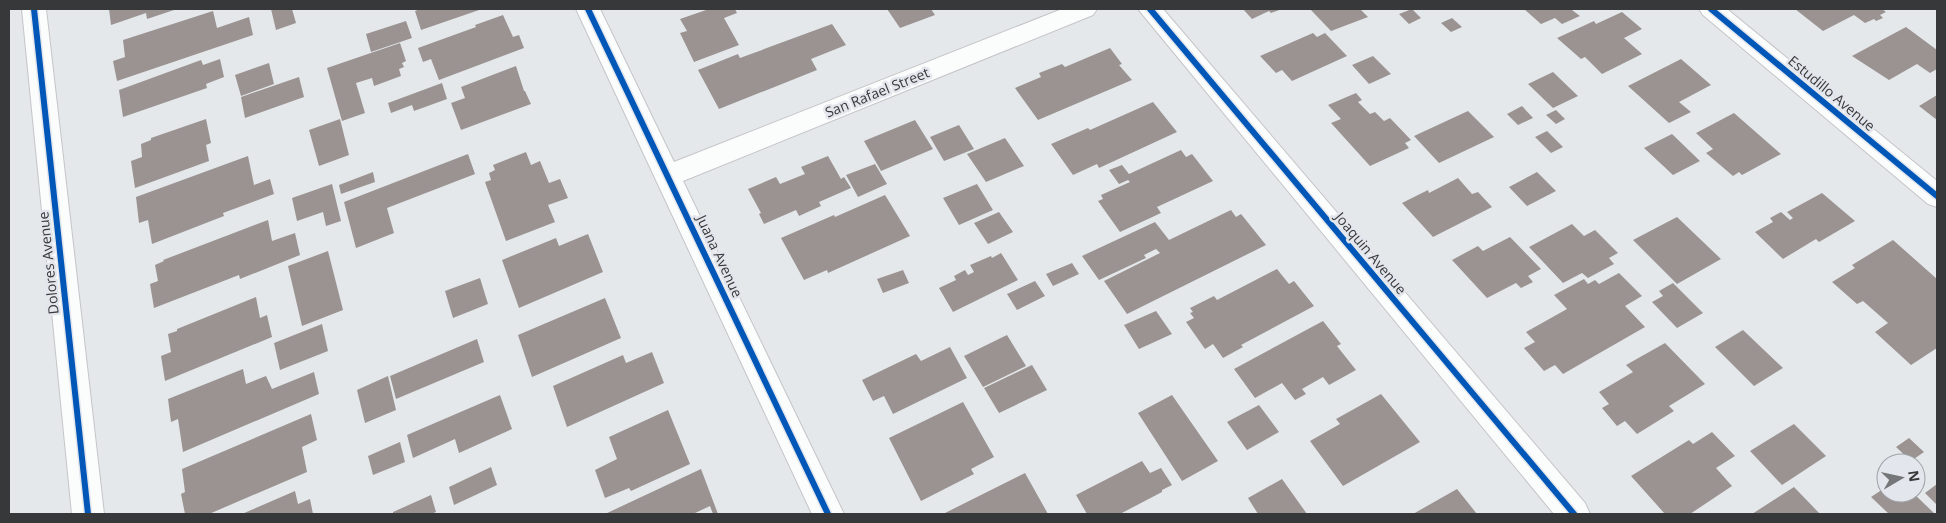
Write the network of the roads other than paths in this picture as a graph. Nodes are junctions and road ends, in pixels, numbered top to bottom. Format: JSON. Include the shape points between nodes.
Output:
{"nodes":[{"id":1,"x":34,"y":9,"type":"edge"},
{"id":2,"x":588,"y":9,"type":"edge"},
{"id":3,"x":1085,"y":9,"type":"edge"},
{"id":4,"x":1150,"y":9,"type":"edge"},
{"id":5,"x":1711,"y":9,"type":"edge"},
{"id":6,"x":668,"y":176,"type":"junction"},
{"id":7,"x":1937,"y":196,"type":"edge"},
{"id":8,"x":88,"y":514,"type":"edge"},
{"id":9,"x":828,"y":514,"type":"edge"},
{"id":10,"x":1574,"y":514,"type":"edge"}],
"edges":[{"from":1,"to":8,"type":"street","name":"Dolores Avenue"},
{"from":2,"to":6,"type":"street","name":"Juana Avenue"},
{"from":3,"to":6,"type":"street","name":"San Rafael Street"},
{"from":4,"to":10,"type":"street","name":"Joaquin Avenue"},
{"from":5,"to":7,"type":"street","name":"Estudillo Avenue"},
{"from":6,"to":9,"type":"street","name":"Juana Avenue"}]}
